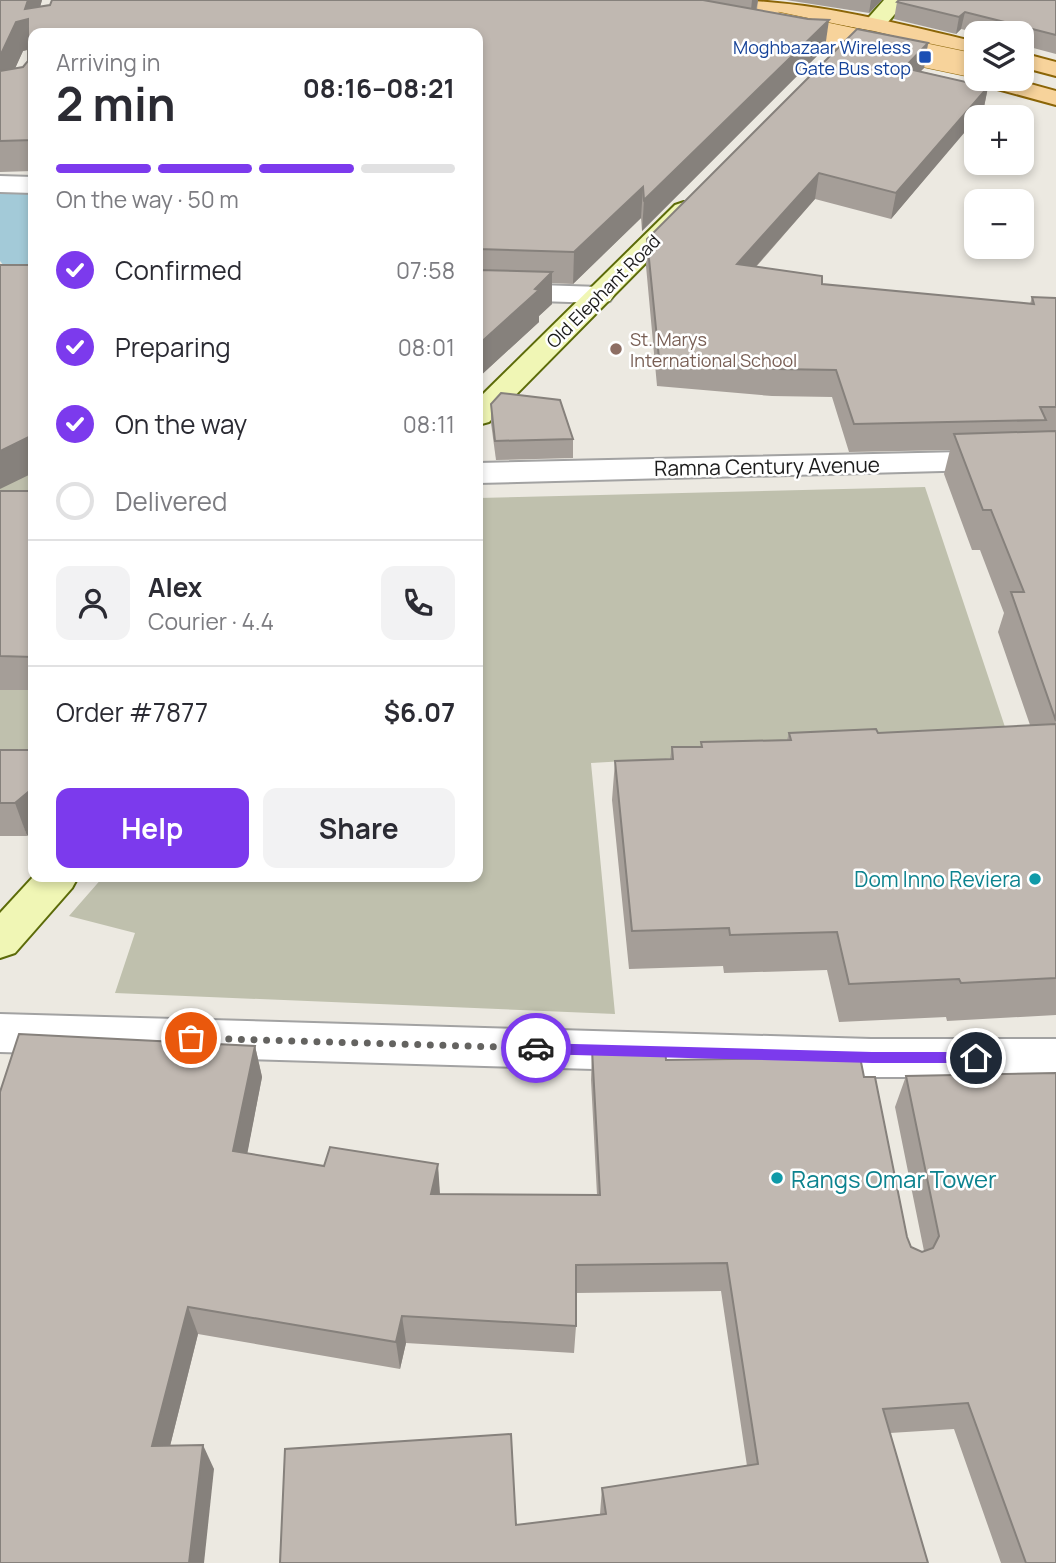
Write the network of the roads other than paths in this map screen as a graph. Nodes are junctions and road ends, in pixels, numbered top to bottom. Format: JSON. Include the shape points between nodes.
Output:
{"nodes":[{"id":1,"x":896,"y":0,"type":"edge"},
{"id":2,"x":727,"y":5,"type":"edge"},
{"id":3,"x":874,"y":24,"type":"junction"},
{"id":4,"x":758,"y":25,"type":"junction"},
{"id":5,"x":964,"y":46,"type":"edge"},
{"id":6,"x":964,"y":63,"type":"edge"},
{"id":7,"x":1034,"y":63,"type":"edge"},
{"id":8,"x":1056,"y":69,"type":"edge"},
{"id":9,"x":964,"y":74,"type":"edge"},
{"id":10,"x":1034,"y":81,"type":"edge"},
{"id":11,"x":1056,"y":87,"type":"edge"},
{"id":12,"x":1030,"y":91,"type":"edge"},
{"id":13,"x":1056,"y":98,"type":"edge"},
{"id":14,"x":0,"y":184,"type":"edge"},
{"id":15,"x":28,"y":185,"type":"edge"},
{"id":16,"x":706,"y":187,"type":"edge"},
{"id":17,"x":483,"y":291,"type":"edge"},
{"id":18,"x":600,"y":295,"type":"junction"},
{"id":19,"x":483,"y":411,"type":"edge"},
{"id":20,"x":1056,"y":459,"type":"edge"},
{"id":21,"x":483,"y":473,"type":"edge"},
{"id":22,"x":53,"y":882,"type":"edge"},
{"id":23,"x":0,"y":941,"type":"edge"},
{"id":24,"x":0,"y":1033,"type":"edge"},
{"id":25,"x":1056,"y":1058,"type":"edge"}],
"edges":[{"from":1,"to":3,"type":"street"},
{"from":2,"to":3,"type":"main road"},
{"from":2,"to":4,"type":"main road"},
{"from":3,"to":5,"type":"main road"},
{"from":4,"to":6,"type":"main road","bridge":true},
{"from":4,"to":9,"type":"main road","via":[[837,53]]},
{"from":7,"to":8,"type":"main road"},
{"from":10,"to":11,"type":"main road"},
{"from":12,"to":13,"type":"main road"},
{"from":14,"to":15,"type":"street"},
{"from":16,"to":18,"type":"street","name":"Old Elephant Road"},
{"from":17,"to":18,"type":"street"},
{"from":18,"to":19,"type":"street","name":"Old Elephant Road"},
{"from":20,"to":21,"type":"street","name":"Ramna Century Avenue"},
{"from":22,"to":23,"type":"street"},
{"from":24,"to":25,"type":"street","via":[[872,1058]]}]}
